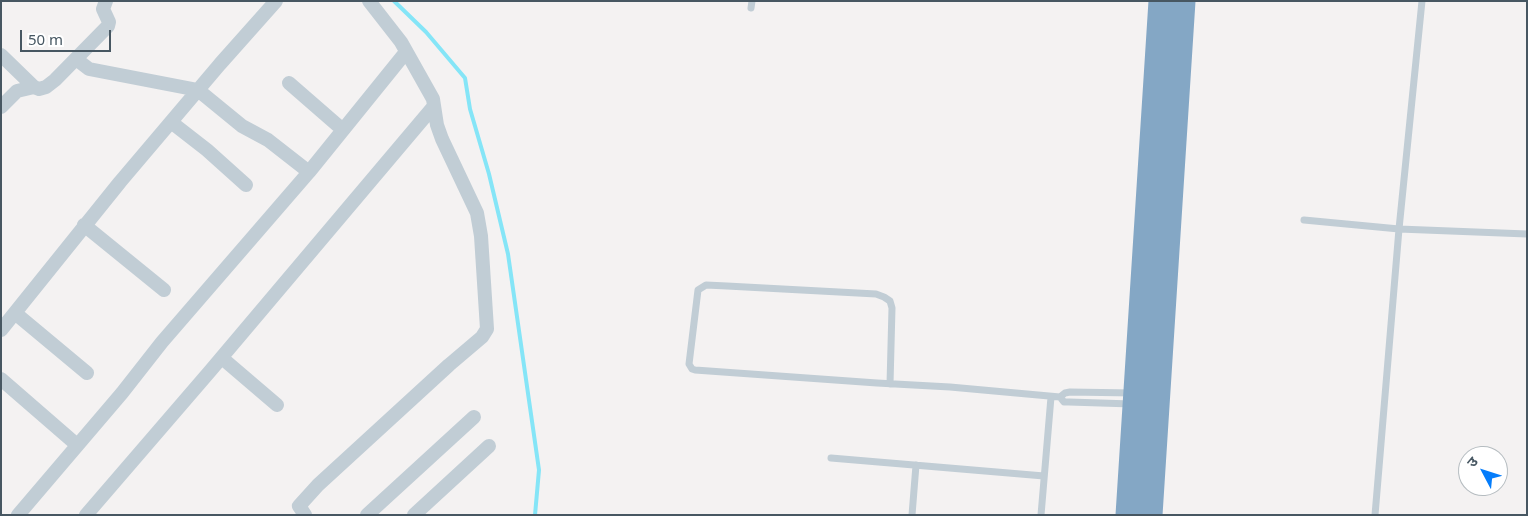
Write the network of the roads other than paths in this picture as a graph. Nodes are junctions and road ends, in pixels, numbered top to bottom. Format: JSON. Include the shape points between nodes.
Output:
{"nodes":[{"id":1,"x":276,"y":1,"type":"edge"},
{"id":2,"x":369,"y":1,"type":"edge"},
{"id":3,"x":1161,"y":1,"type":"edge"},
{"id":4,"x":1184,"y":1,"type":"edge"},
{"id":5,"x":1422,"y":1,"type":"edge"},
{"id":6,"x":100,"y":4,"type":"edge"},
{"id":7,"x":406,"y":52,"type":"junction"},
{"id":8,"x":1,"y":55,"type":"edge"},
{"id":9,"x":76,"y":59,"type":"junction"},
{"id":10,"x":289,"y":83,"type":"dead end"},
{"id":11,"x":34,"y":88,"type":"junction"},
{"id":12,"x":198,"y":90,"type":"junction"},
{"id":13,"x":434,"y":106,"type":"junction"},
{"id":14,"x":1,"y":107,"type":"edge"},
{"id":15,"x":171,"y":122,"type":"junction"},
{"id":16,"x":343,"y":130,"type":"junction"},
{"id":17,"x":309,"y":172,"type":"junction"},
{"id":18,"x":246,"y":185,"type":"dead end"},
{"id":19,"x":1304,"y":220,"type":"dead end"},
{"id":20,"x":84,"y":225,"type":"junction"},
{"id":21,"x":1399,"y":228,"type":"junction"},
{"id":22,"x":1527,"y":234,"type":"edge"},
{"id":23,"x":164,"y":290,"type":"dead end"},
{"id":24,"x":14,"y":314,"type":"junction"},
{"id":25,"x":1,"y":330,"type":"edge"},
{"id":26,"x":222,"y":358,"type":"junction"},
{"id":27,"x":87,"y":373,"type":"dead end"},
{"id":28,"x":1,"y":379,"type":"edge"},
{"id":29,"x":890,"y":384,"type":"junction"},
{"id":30,"x":1051,"y":397,"type":"junction"},
{"id":31,"x":1060,"y":397,"type":"junction"},
{"id":32,"x":1135,"y":399,"type":"junction"},
{"id":33,"x":277,"y":405,"type":"dead end"},
{"id":34,"x":474,"y":418,"type":"dead end"},
{"id":35,"x":77,"y":445,"type":"junction"},
{"id":36,"x":489,"y":446,"type":"dead end"},
{"id":37,"x":830,"y":458,"type":"dead end"},
{"id":38,"x":916,"y":465,"type":"junction"},
{"id":39,"x":1044,"y":476,"type":"junction"},
{"id":40,"x":18,"y":515,"type":"edge"},
{"id":41,"x":86,"y":515,"type":"edge"},
{"id":42,"x":305,"y":515,"type":"edge"},
{"id":43,"x":367,"y":515,"type":"edge"},
{"id":44,"x":414,"y":515,"type":"edge"},
{"id":45,"x":912,"y":515,"type":"edge"},
{"id":46,"x":1040,"y":515,"type":"edge"},
{"id":47,"x":1128,"y":515,"type":"edge"},
{"id":48,"x":1150,"y":515,"type":"edge"},
{"id":49,"x":1374,"y":515,"type":"edge"}],
"edges":[{"from":1,"to":12,"type":"street"},
{"from":2,"to":7,"type":"street"},
{"from":3,"to":32,"type":"highway"},
{"from":4,"to":48,"type":"highway"},
{"from":5,"to":21,"type":"lane"},
{"from":6,"to":9,"type":"street","via":[[108,26]]},
{"from":7,"to":13,"type":"street","via":[[433,98]]},
{"from":7,"to":16,"type":"street"},
{"from":8,"to":11,"type":"street"},
{"from":9,"to":11,"type":"street","via":[[46,87]]},
{"from":9,"to":12,"type":"street","via":[[89,69]]},
{"from":10,"to":16,"type":"street"},
{"from":11,"to":14,"type":"street","via":[[17,91]]},
{"from":12,"to":15,"type":"street"},
{"from":12,"to":17,"type":"street","via":[[242,126],[268,140]]},
{"from":13,"to":26,"type":"street"},
{"from":13,"to":42,"type":"street","via":[[442,139],[477,213],[487,329],[318,485],[300,506]]},
{"from":15,"to":18,"type":"street"},
{"from":15,"to":20,"type":"street"},
{"from":16,"to":17,"type":"street"},
{"from":17,"to":35,"type":"street"},
{"from":19,"to":21,"type":"lane"},
{"from":20,"to":23,"type":"street"},
{"from":20,"to":24,"type":"street"},
{"from":21,"to":22,"type":"lane"},
{"from":21,"to":49,"type":"lane"},
{"from":24,"to":25,"type":"street"},
{"from":24,"to":27,"type":"street"},
{"from":26,"to":33,"type":"street"},
{"from":26,"to":41,"type":"street"},
{"from":28,"to":35,"type":"street"},
{"from":29,"to":29,"type":"lane","via":[[692,369],[689,364],[698,290],[706,285],[884,297],[892,308]]},
{"from":29,"to":30,"type":"lane"},
{"from":30,"to":31,"type":"lane"},
{"from":30,"to":39,"type":"lane"},
{"from":31,"to":32,"type":"lane","via":[[1070,392]]},
{"from":31,"to":32,"type":"lane","via":[[1064,402]]},
{"from":32,"to":47,"type":"highway"},
{"from":34,"to":43,"type":"street"},
{"from":35,"to":40,"type":"street"},
{"from":36,"to":44,"type":"street"},
{"from":37,"to":38,"type":"lane"},
{"from":38,"to":39,"type":"lane"},
{"from":38,"to":45,"type":"lane"},
{"from":39,"to":46,"type":"lane"}]}
